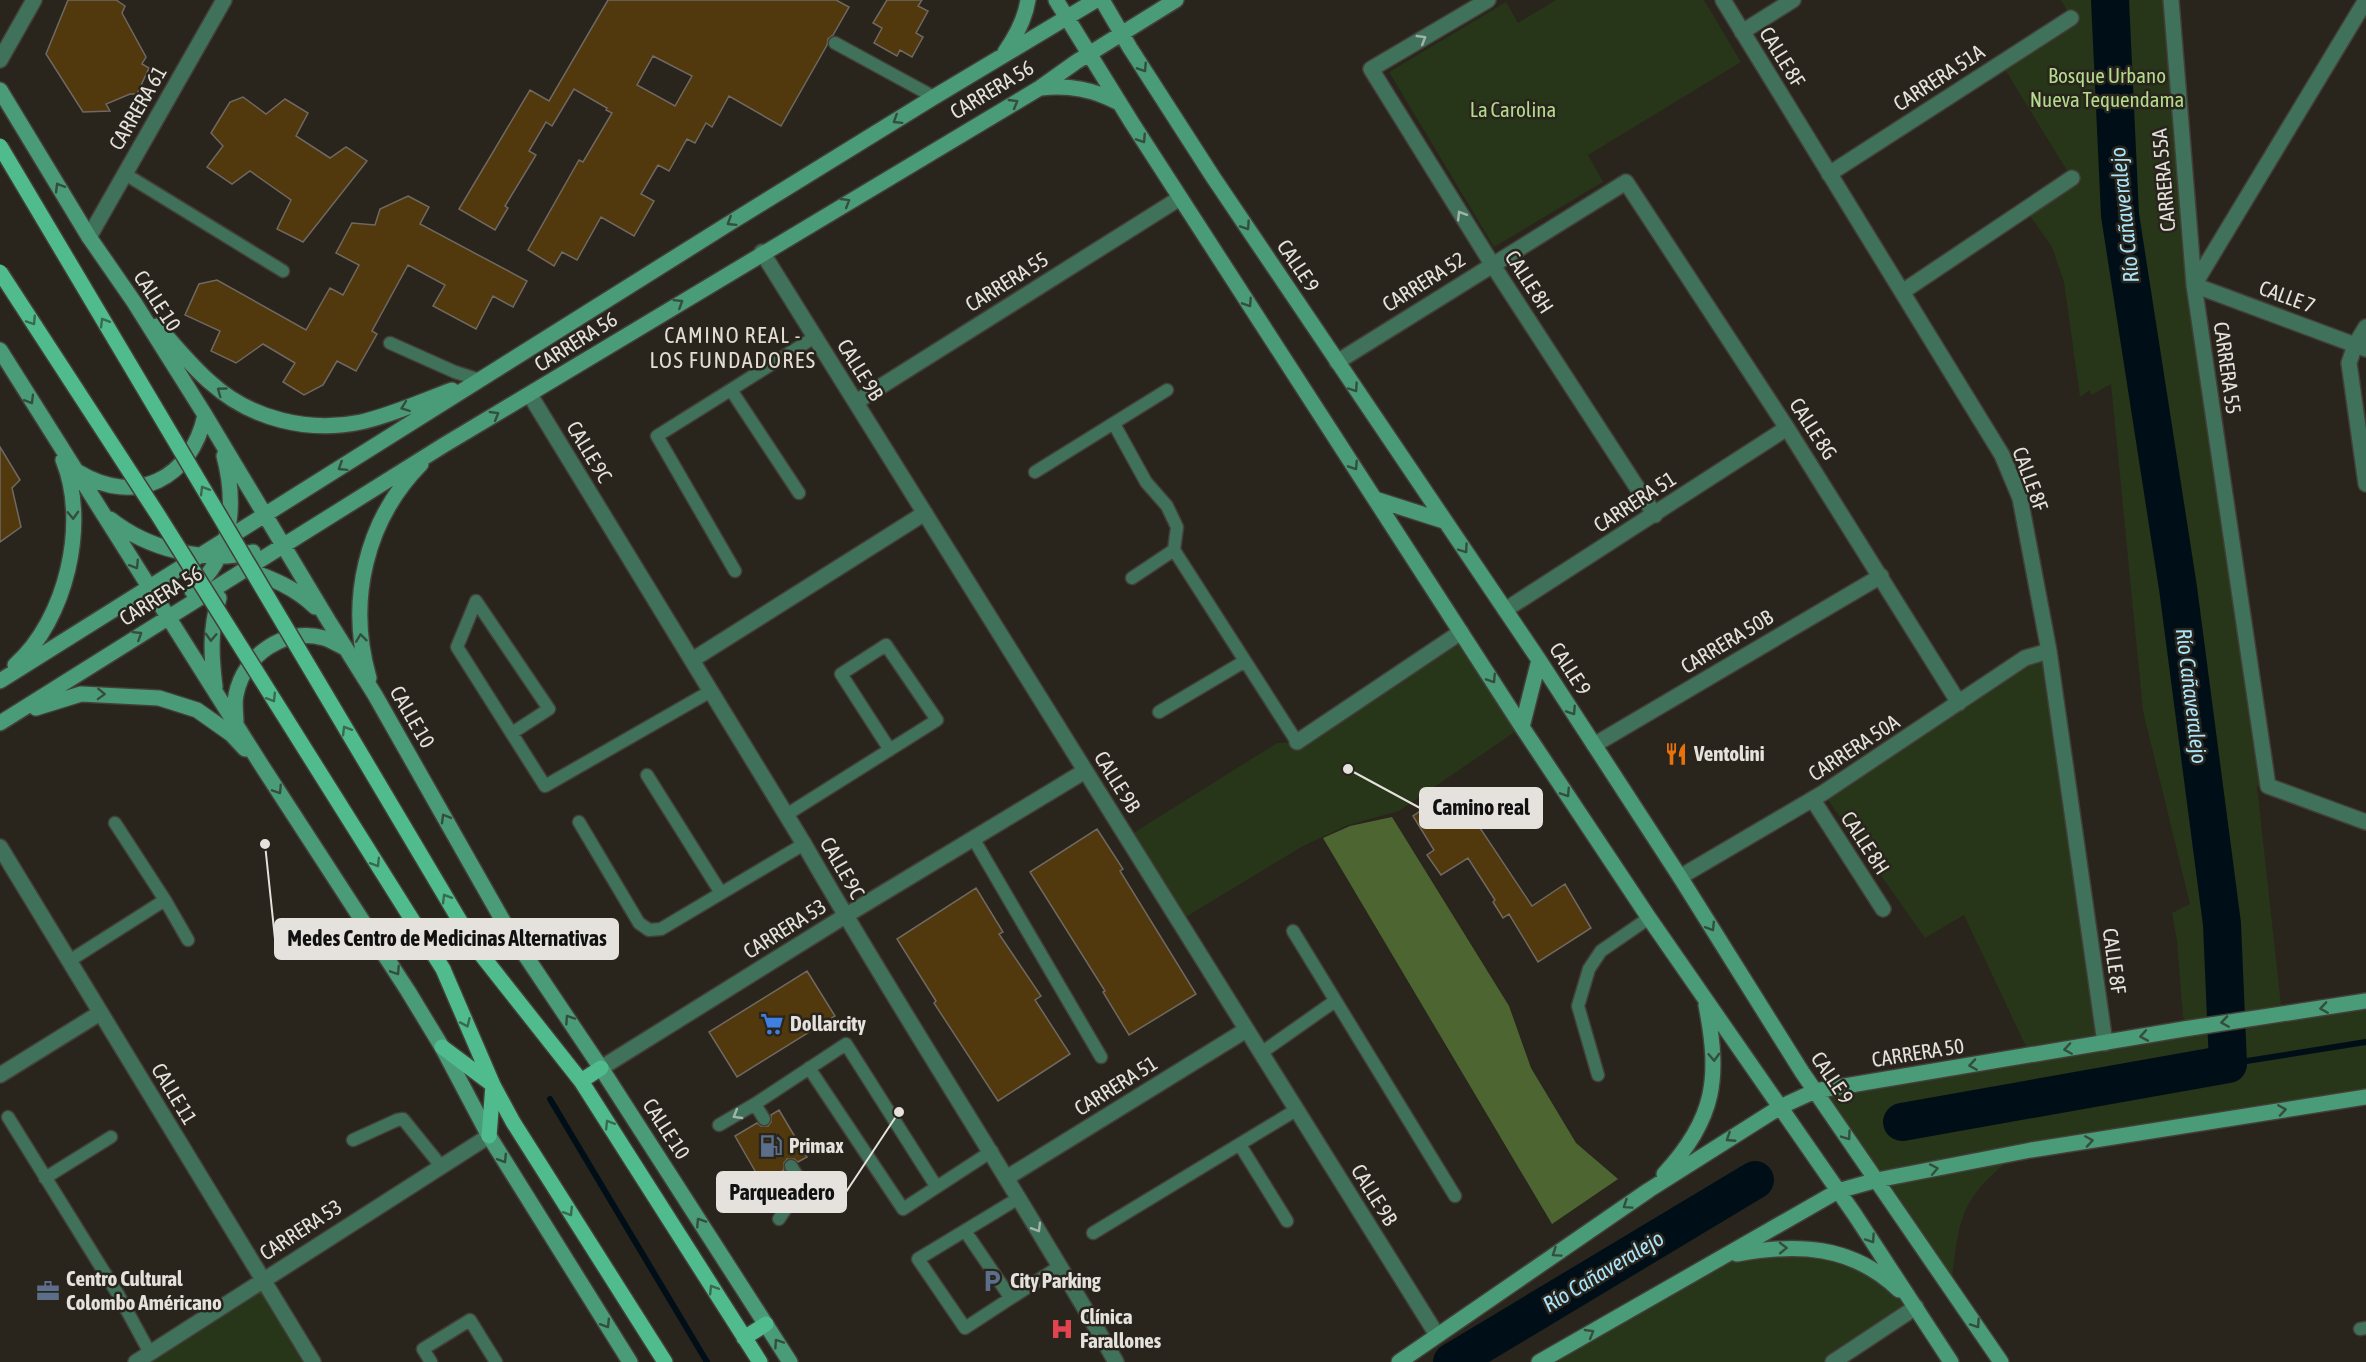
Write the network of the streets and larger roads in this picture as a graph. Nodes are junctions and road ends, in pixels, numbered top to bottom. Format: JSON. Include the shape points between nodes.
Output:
{"nodes":[{"id":1,"x":34,"y":0,"type":"edge"},
{"id":2,"x":224,"y":0,"type":"edge"},
{"id":3,"x":1028,"y":0,"type":"edge"},
{"id":4,"x":1056,"y":0,"type":"edge"},
{"id":5,"x":1096,"y":0,"type":"edge"},
{"id":6,"x":1102,"y":0,"type":"edge"},
{"id":7,"x":1176,"y":0,"type":"edge"},
{"id":8,"x":1488,"y":0,"type":"edge"},
{"id":9,"x":1723,"y":0,"type":"edge"},
{"id":10,"x":1793,"y":0,"type":"edge"},
{"id":11,"x":2170,"y":0,"type":"edge"},
{"id":12,"x":2366,"y":0,"type":"edge"},
{"id":13,"x":1066,"y":18,"type":"junction"},
{"id":14,"x":2071,"y":18,"type":"dead end"},
{"id":15,"x":1742,"y":32,"type":"junction"},
{"id":16,"x":1122,"y":34,"type":"junction"},
{"id":17,"x":1088,"y":54,"type":"junction"},
{"id":18,"x":1001,"y":57,"type":"junction"},
{"id":19,"x":0,"y":60,"type":"edge"},
{"id":20,"x":1038,"y":89,"type":"junction"},
{"id":21,"x":0,"y":90,"type":"edge"},
{"id":22,"x":1121,"y":104,"type":"junction"},
{"id":23,"x":0,"y":146,"type":"edge"},
{"id":24,"x":1829,"y":174,"type":"junction"},
{"id":25,"x":2072,"y":178,"type":"dead end"},
{"id":26,"x":1626,"y":182,"type":"joint"},
{"id":27,"x":1180,"y":198,"type":"junction"},
{"id":28,"x":89,"y":237,"type":"junction"},
{"id":29,"x":762,"y":252,"type":"junction"},
{"id":30,"x":1492,"y":264,"type":"junction"},
{"id":31,"x":0,"y":272,"type":"edge"},
{"id":32,"x":2194,"y":285,"type":"junction"},
{"id":33,"x":1902,"y":292,"type":"junction"},
{"id":34,"x":134,"y":302,"type":"junction"},
{"id":35,"x":2366,"y":327,"type":"edge"},
{"id":36,"x":2360,"y":347,"type":"edge"},
{"id":37,"x":0,"y":350,"type":"edge"},
{"id":38,"x":1337,"y":362,"type":"junction"},
{"id":39,"x":480,"y":380,"type":"junction"},
{"id":40,"x":530,"y":395,"type":"junction"},
{"id":41,"x":856,"y":402,"type":"junction"},
{"id":42,"x":205,"y":415,"type":"junction"},
{"id":43,"x":1787,"y":428,"type":"junction"},
{"id":44,"x":54,"y":438,"type":"junction"},
{"id":45,"x":219,"y":440,"type":"junction"},
{"id":46,"x":444,"y":445,"type":"junction"},
{"id":47,"x":76,"y":470,"type":"junction"},
{"id":48,"x":2366,"y":484,"type":"edge"},
{"id":49,"x":1375,"y":499,"type":"junction"},
{"id":50,"x":101,"y":512,"type":"junction"},
{"id":51,"x":925,"y":513,"type":"junction"},
{"id":52,"x":1655,"y":515,"type":"junction"},
{"id":53,"x":266,"y":516,"type":"junction"},
{"id":54,"x":1444,"y":521,"type":"junction"},
{"id":55,"x":227,"y":539,"type":"junction"},
{"id":56,"x":282,"y":544,"type":"junction"},
{"id":57,"x":219,"y":565,"type":"junction"},
{"id":58,"x":244,"y":568,"type":"junction"},
{"id":59,"x":1881,"y":576,"type":"junction"},
{"id":60,"x":148,"y":587,"type":"junction"},
{"id":61,"x":1505,"y":610,"type":"junction"},
{"id":62,"x":168,"y":617,"type":"junction"},
{"id":63,"x":328,"y":620,"type":"junction"},
{"id":64,"x":1461,"y":632,"type":"junction"},
{"id":65,"x":345,"y":648,"type":"junction"},
{"id":66,"x":2049,"y":651,"type":"junction"},
{"id":67,"x":692,"y":660,"type":"junction"},
{"id":68,"x":1539,"y":660,"type":"junction"},
{"id":69,"x":0,"y":679,"type":"edge"},
{"id":70,"x":216,"y":693,"type":"junction"},
{"id":71,"x":375,"y":695,"type":"junction"},
{"id":72,"x":1959,"y":703,"type":"junction"},
{"id":73,"x":236,"y":723,"type":"junction"},
{"id":74,"x":0,"y":724,"type":"edge"},
{"id":75,"x":1522,"y":727,"type":"junction"},
{"id":76,"x":1297,"y":742,"type":"road end"},
{"id":77,"x":1594,"y":745,"type":"junction"},
{"id":78,"x":262,"y":766,"type":"junction"},
{"id":79,"x":1085,"y":771,"type":"junction"},
{"id":80,"x":1813,"y":800,"type":"junction"},
{"id":81,"x":2366,"y":822,"type":"edge"},
{"id":82,"x":0,"y":847,"type":"edge"},
{"id":83,"x":1680,"y":877,"type":"junction"},
{"id":84,"x":1883,"y":909,"type":"dead end"},
{"id":85,"x":845,"y":916,"type":"junction"},
{"id":86,"x":1705,"y":999,"type":"junction"},
{"id":87,"x":2366,"y":1001,"type":"edge"},
{"id":88,"x":100,"y":1012,"type":"junction"},
{"id":89,"x":1246,"y":1030,"type":"junction"},
{"id":90,"x":2105,"y":1043,"type":"junction"},
{"id":91,"x":442,"y":1047,"type":"junction"},
{"id":92,"x":601,"y":1068,"type":"junction"},
{"id":93,"x":0,"y":1075,"type":"edge"},
{"id":94,"x":581,"y":1081,"type":"junction"},
{"id":95,"x":493,"y":1084,"type":"junction"},
{"id":96,"x":1815,"y":1091,"type":"junction"},
{"id":97,"x":2366,"y":1097,"type":"edge"},
{"id":98,"x":1780,"y":1107,"type":"junction"},
{"id":99,"x":489,"y":1136,"type":"junction"},
{"id":100,"x":1008,"y":1178,"type":"junction"},
{"id":101,"x":1877,"y":1180,"type":"junction"},
{"id":102,"x":1834,"y":1185,"type":"junction"},
{"id":103,"x":1649,"y":1190,"type":"junction"},
{"id":104,"x":1725,"y":1256,"type":"junction"},
{"id":105,"x":262,"y":1280,"type":"junction"},
{"id":106,"x":1916,"y":1307,"type":"junction"},
{"id":107,"x":766,"y":1324,"type":"junction"},
{"id":108,"x":1437,"y":1335,"type":"junction"},
{"id":109,"x":744,"y":1338,"type":"junction"},
{"id":110,"x":136,"y":1362,"type":"edge"},
{"id":111,"x":313,"y":1362,"type":"edge"},
{"id":112,"x":630,"y":1362,"type":"edge"},
{"id":113,"x":664,"y":1362,"type":"edge"},
{"id":114,"x":760,"y":1362,"type":"edge"},
{"id":115,"x":790,"y":1362,"type":"edge"},
{"id":116,"x":1116,"y":1362,"type":"edge"},
{"id":117,"x":1389,"y":1362,"type":"edge"},
{"id":118,"x":1399,"y":1362,"type":"edge"},
{"id":119,"x":1539,"y":1362,"type":"edge"},
{"id":120,"x":1833,"y":1362,"type":"edge"},
{"id":121,"x":1951,"y":1362,"type":"edge"},
{"id":122,"x":2001,"y":1362,"type":"edge"}],
"edges":[{"from":1,"to":19,"type":"street"},
{"from":2,"to":28,"type":"street","name":"CARRERA 61"},
{"from":3,"to":18,"type":"street","via":[[1016,35]]},
{"from":4,"to":13,"type":"street"},
{"from":5,"to":13,"type":"street","name":"CARRERA 56"},
{"from":6,"to":16,"type":"street","name":"CALLE 9"},
{"from":7,"to":16,"type":"street","name":"CARRERA 56"},
{"from":30,"to":8,"type":"street","name":"CALLE 8H","one_way":true,"via":[[1371,69]]},
{"from":9,"to":15,"type":"street","name":"CALLE 8F"},
{"from":10,"to":15,"type":"street"},
{"from":11,"to":32,"type":"street","name":"CARRERA 55A"},
{"from":12,"to":32,"type":"street"},
{"from":13,"to":17,"type":"street"},
{"from":13,"to":18,"type":"street","name":"CARRERA 56"},
{"from":14,"to":24,"type":"street","name":"CARRERA 51A"},
{"from":15,"to":24,"type":"street","name":"CALLE 8F"},
{"from":16,"to":17,"type":"street","name":"CARRERA 56"},
{"from":16,"to":38,"type":"street","name":"CALLE 9","one_way":true},
{"from":17,"to":20,"type":"street","name":"CARRERA 56"},
{"from":17,"to":22,"type":"street"},
{"from":18,"to":39,"type":"street","name":"CARRERA 56","one_way":true},
{"from":20,"to":22,"type":"street","via":[[1082,88]]},
{"from":29,"to":20,"type":"street","name":"CARRERA 56","one_way":true},
{"from":28,"to":21,"type":"street","name":"CALLE 10","one_way":true},
{"from":22,"to":27,"type":"street","one_way":true},
{"from":94,"to":23,"type":"main road","one_way":true,"bridge":true,"via":[[476,948]]},
{"from":24,"to":33,"type":"street","name":"CALLE 8F"},
{"from":25,"to":33,"type":"street"},
{"from":26,"to":30,"type":"street","name":"CARRERA 52"},
{"from":26,"to":43,"type":"street","name":"CALLE 8G"},
{"from":27,"to":41,"type":"street","name":"CARRERA 55"},
{"from":27,"to":49,"type":"street","one_way":true},
{"from":28,"to":34,"type":"street","name":"CALLE 10"},
{"from":40,"to":29,"type":"street","name":"CARRERA 56","one_way":true},
{"from":29,"to":41,"type":"street","name":"CALLE 9B"},
{"from":30,"to":38,"type":"street","name":"CARRERA 52"},
{"from":30,"to":52,"type":"street","name":"CALLE 8H"},
{"from":31,"to":95,"type":"main road","one_way":true,"bridge":true,"via":[[443,969]]},
{"from":32,"to":36,"type":"street","name":"CALLE 7"},
{"from":32,"to":81,"type":"street","name":"CARRERA 55","via":[[2268,786]]},
{"from":33,"to":66,"type":"street","name":"CALLE 8F","via":[[2002,455],[2020,498]]},
{"from":39,"to":34,"type":"street","one_way":true,"via":[[362,422],[330,426],[289,422],[249,408],[211,383]]},
{"from":34,"to":42,"type":"street","name":"CALLE 10"},
{"from":35,"to":36,"type":"street"},
{"from":36,"to":48,"type":"street","via":[[2349,363]]},
{"from":37,"to":44,"type":"street","one_way":true},
{"from":38,"to":54,"type":"street","name":"CALLE 9","one_way":true},
{"from":39,"to":53,"type":"street","name":"CARRERA 56","one_way":true},
{"from":46,"to":40,"type":"street","name":"CARRERA 56","one_way":true},
{"from":40,"to":67,"type":"street","name":"CALLE 9C"},
{"from":41,"to":51,"type":"street","name":"CALLE 9B"},
{"from":42,"to":45,"type":"street","name":"CALLE 10"},
{"from":42,"to":47,"type":"street","via":[[193,451],[165,477],[129,488],[92,480]]},
{"from":43,"to":52,"type":"street","name":"CARRERA 51"},
{"from":43,"to":59,"type":"street","name":"CALLE 8G"},
{"from":44,"to":47,"type":"street"},
{"from":44,"to":69,"type":"street","one_way":true,"via":[[68,473],[74,513],[72,554],[61,593],[44,629]]},
{"from":45,"to":53,"type":"street","name":"CALLE 10"},
{"from":45,"to":55,"type":"street","via":[[230,496]]},
{"from":46,"to":56,"type":"street","name":"CARRERA 56"},
{"from":71,"to":46,"type":"street","one_way":true,"via":[[361,637],[360,598],[366,559],[381,521],[401,487]]},
{"from":47,"to":50,"type":"street"},
{"from":49,"to":54,"type":"street"},
{"from":49,"to":64,"type":"street"},
{"from":50,"to":57,"type":"street","via":[[126,531],[153,544]]},
{"from":50,"to":60,"type":"street","one_way":true},
{"from":51,"to":67,"type":"street"},
{"from":51,"to":79,"type":"street","name":"CALLE 9B"},
{"from":52,"to":61,"type":"street","name":"CARRERA 51"},
{"from":53,"to":55,"type":"street","name":"CARRERA 56"},
{"from":53,"to":56,"type":"street","name":"CALLE 10"},
{"from":53,"to":57,"type":"street"},
{"from":54,"to":61,"type":"street","name":"CALLE 9","one_way":true},
{"from":55,"to":57,"type":"street","name":"CARRERA 56"},
{"from":56,"to":57,"type":"street"},
{"from":56,"to":58,"type":"street","name":"CARRERA 56"},
{"from":56,"to":63,"type":"street","name":"CALLE 10"},
{"from":57,"to":58,"type":"street","name":"CARRERA 56"},
{"from":57,"to":60,"type":"street","name":"CARRERA 56"},
{"from":57,"to":62,"type":"street","name":"CARRERA 56"},
{"from":57,"to":70,"type":"street","one_way":true,"via":[[211,656]]},
{"from":58,"to":63,"type":"street","via":[[282,583],[307,599]]},
{"from":59,"to":72,"type":"street","name":"CALLE 8G"},
{"from":59,"to":77,"type":"street","name":"CARRERA 50B"},
{"from":60,"to":62,"type":"street"},
{"from":60,"to":69,"type":"street","name":"CARRERA 56"},
{"from":61,"to":68,"type":"street","name":"CALLE 9"},
{"from":62,"to":70,"type":"street"},
{"from":74,"to":62,"type":"street","name":"CARRERA 56","one_way":true},
{"from":63,"to":65,"type":"street","name":"CALLE 10"},
{"from":64,"to":75,"type":"street","one_way":true},
{"from":64,"to":76,"type":"street"},
{"from":65,"to":71,"type":"street","name":"CALLE 10"},
{"from":65,"to":73,"type":"street","via":[[324,638],[300,635],[277,641],[257,654],[243,674],[236,696]]},
{"from":66,"to":72,"type":"street","name":"CARRERA 50A","via":[[2025,658]]},
{"from":66,"to":90,"type":"street","name":"CALLE 8F"},
{"from":67,"to":85,"type":"street","name":"CALLE 9C"},
{"from":68,"to":75,"type":"street"},
{"from":68,"to":77,"type":"street","name":"CALLE 9","one_way":true},
{"from":70,"to":73,"type":"street"},
{"from":92,"to":71,"type":"street","name":"CALLE 10","one_way":true,"via":[[507,928]]},
{"from":72,"to":80,"type":"street","name":"CARRERA 50A"},
{"from":73,"to":78,"type":"street"},
{"from":74,"to":78,"type":"street","one_way":true,"via":[[81,693],[159,698],[197,710],[231,734]]},
{"from":75,"to":86,"type":"street","one_way":true},
{"from":77,"to":83,"type":"street","name":"CALLE 9"},
{"from":78,"to":91,"type":"street","one_way":true},
{"from":79,"to":85,"type":"street","name":"CARRERA 53"},
{"from":79,"to":89,"type":"street","name":"CALLE 9B"},
{"from":80,"to":83,"type":"street","name":"CARRERA 50A"},
{"from":80,"to":84,"type":"street","name":"CALLE 8H"},
{"from":82,"to":88,"type":"street","name":"CALLE 11"},
{"from":83,"to":96,"type":"street","name":"CALLE 9","one_way":true},
{"from":85,"to":92,"type":"street","name":"CARRERA 53"},
{"from":85,"to":100,"type":"street","name":"CALLE 9C"},
{"from":86,"to":98,"type":"street"},
{"from":86,"to":103,"type":"street","one_way":true,"via":[[1715,1066],[1710,1095],[1690,1142]]},
{"from":87,"to":90,"type":"street","name":"CARRERA 50","one_way":true},
{"from":88,"to":93,"type":"street"},
{"from":88,"to":105,"type":"street","name":"CALLE 11"},
{"from":89,"to":100,"type":"street","name":"CARRERA 51"},
{"from":89,"to":108,"type":"street","name":"CALLE 9B"},
{"from":90,"to":96,"type":"street","name":"CARRERA 50","one_way":true},
{"from":91,"to":95,"type":"main road"},
{"from":91,"to":99,"type":"street"},
{"from":92,"to":94,"type":"main road"},
{"from":107,"to":92,"type":"street","name":"CALLE 10","one_way":true},
{"from":109,"to":94,"type":"main road","one_way":true},
{"from":95,"to":99,"type":"main road"},
{"from":95,"to":113,"type":"main road","one_way":true},
{"from":96,"to":98,"type":"street","name":"CARRERA 50"},
{"from":96,"to":101,"type":"street","name":"CALLE 9","one_way":true},
{"from":101,"to":97,"type":"street","one_way":true,"via":[[2031,1150]]},
{"from":98,"to":102,"type":"street"},
{"from":98,"to":103,"type":"street","name":"CARRERA 50","one_way":true},
{"from":99,"to":105,"type":"street","name":"CARRERA 53"},
{"from":99,"to":112,"type":"street","one_way":true},
{"from":100,"to":116,"type":"street","name":"CALLE 9C","one_way":true},
{"from":101,"to":102,"type":"street"},
{"from":101,"to":122,"type":"street","name":"CALLE 9","one_way":true},
{"from":102,"to":104,"type":"street"},
{"from":102,"to":106,"type":"street","one_way":true},
{"from":103,"to":108,"type":"street","name":"CARRERA 50","one_way":true},
{"from":104,"to":106,"type":"street","one_way":true,"via":[[1789,1248],[1847,1257],[1873,1269]]},
{"from":119,"to":104,"type":"street","one_way":true},
{"from":105,"to":110,"type":"street","name":"CARRERA 53"},
{"from":105,"to":111,"type":"street","name":"CALLE 11"},
{"from":106,"to":120,"type":"street"},
{"from":106,"to":121,"type":"street"},
{"from":107,"to":109,"type":"main road"},
{"from":115,"to":107,"type":"street","name":"CALLE 10","one_way":true},
{"from":108,"to":117,"type":"street","name":"CARRERA 50"},
{"from":108,"to":118,"type":"street","name":"CARRERA 50"},
{"from":109,"to":114,"type":"main road"}]}
